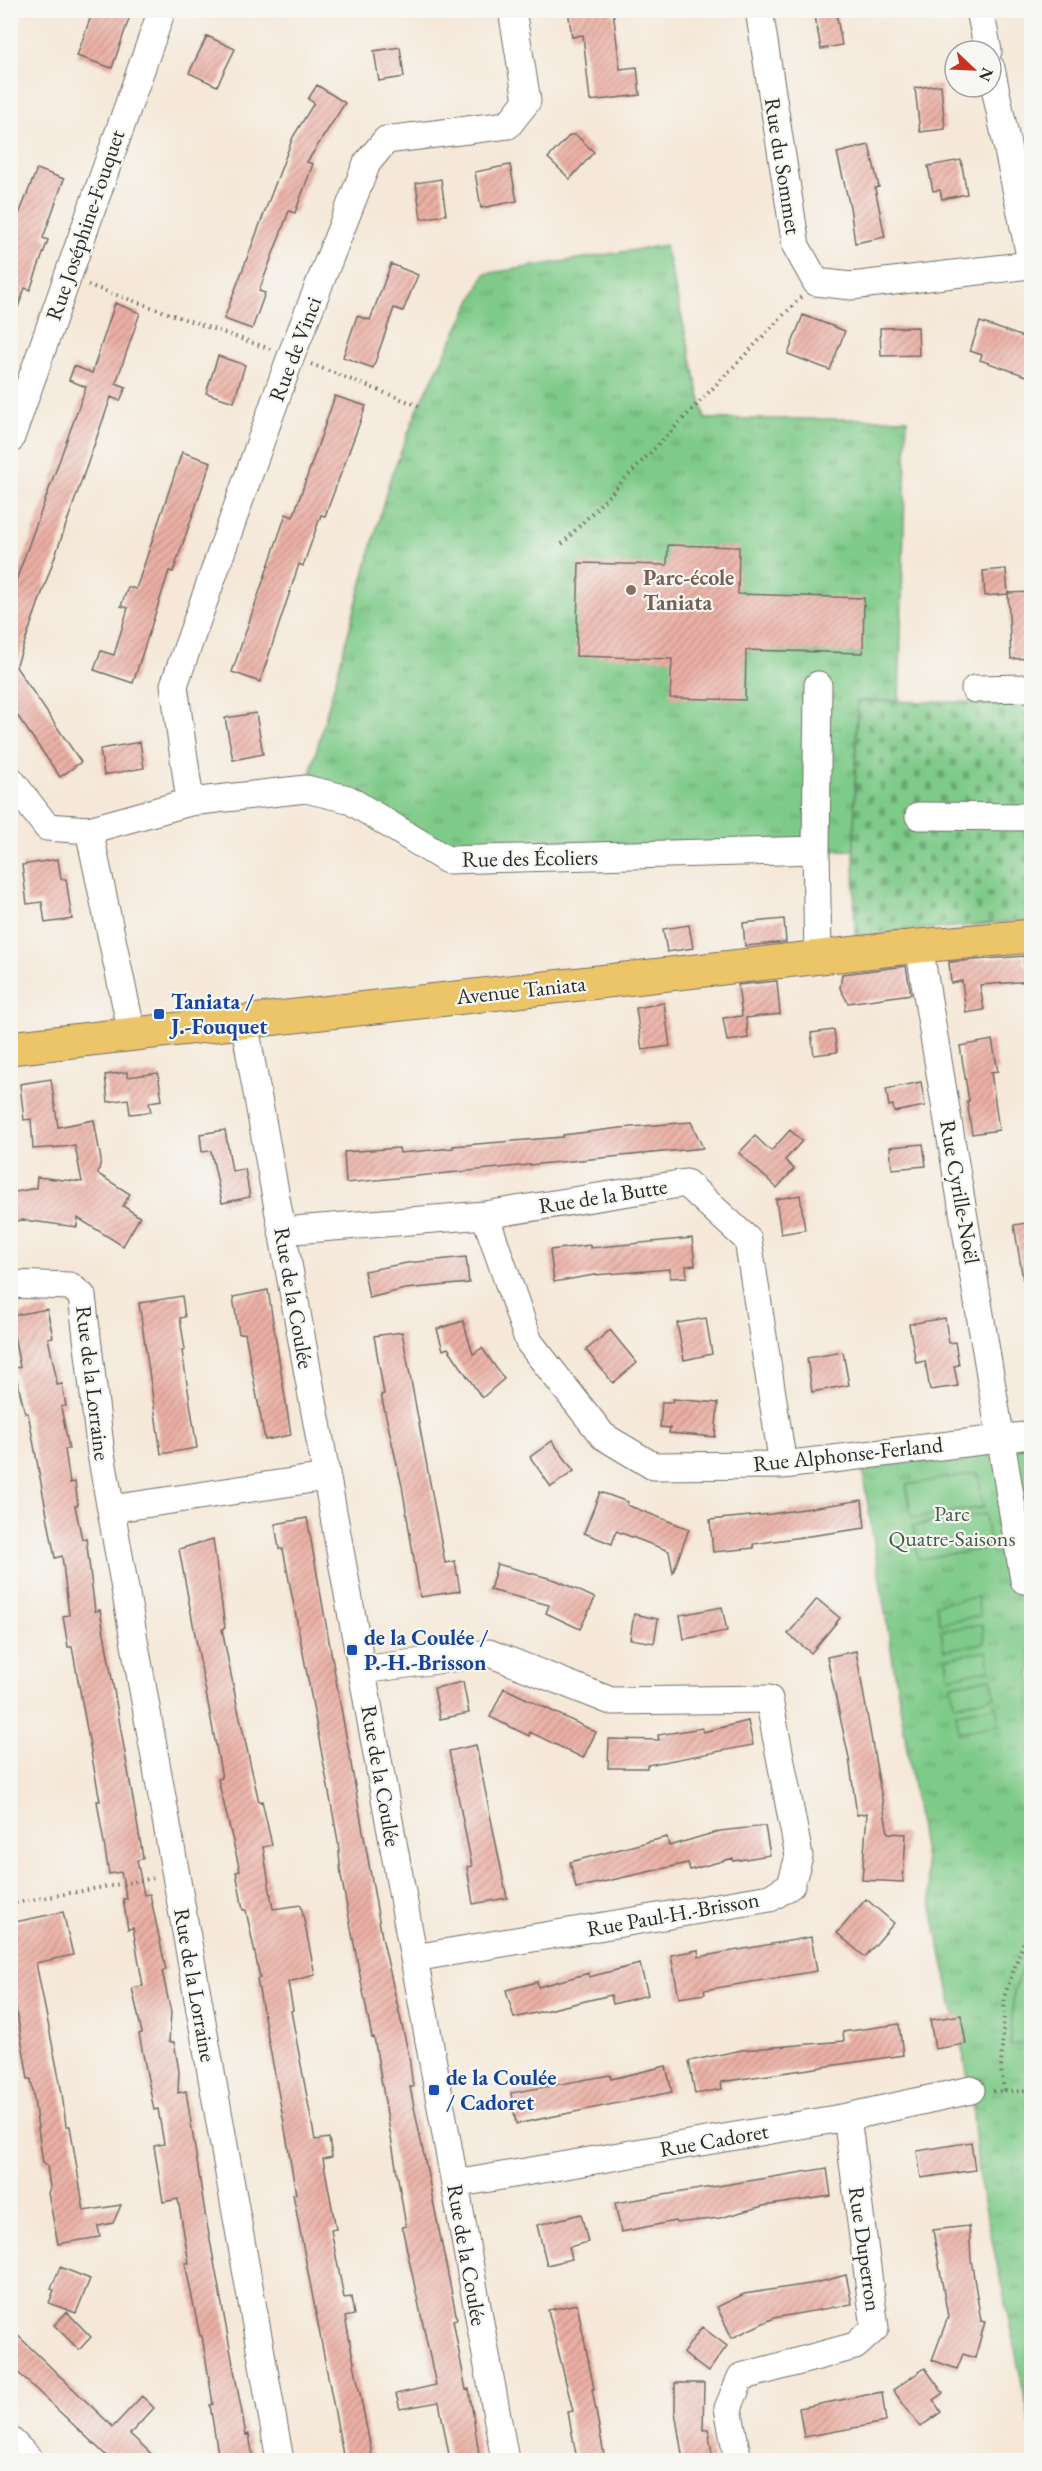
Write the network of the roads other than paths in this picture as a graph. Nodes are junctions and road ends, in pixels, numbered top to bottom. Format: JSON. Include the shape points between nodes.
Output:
{"nodes":[{"id":1,"x":162,"y":10,"type":"edge"},
{"id":2,"x":512,"y":10,"type":"edge"},
{"id":3,"x":759,"y":10,"type":"edge"},
{"id":4,"x":980,"y":10,"type":"edge"},
{"id":5,"x":986,"y":39,"type":"edge"},
{"id":6,"x":997,"y":99,"type":"edge"},
{"id":7,"x":1031,"y":265,"type":"edge"},
{"id":8,"x":10,"y":440,"type":"edge"},
{"id":9,"x":818,"y":686,"type":"dead end"},
{"id":10,"x":1032,"y":688,"type":"edge"},
{"id":11,"x":975,"y":689,"type":"dead end"},
{"id":12,"x":10,"y":779,"type":"edge"},
{"id":13,"x":190,"y":802,"type":"junction"},
{"id":14,"x":919,"y":816,"type":"dead end"},
{"id":15,"x":1032,"y":817,"type":"edge"},
{"id":16,"x":89,"y":830,"type":"junction"},
{"id":17,"x":816,"y":850,"type":"junction"},
{"id":18,"x":1032,"y":936,"type":"edge"},
{"id":19,"x":919,"y":946,"type":"junction"},
{"id":20,"x":818,"y":957,"type":"junction"},
{"id":21,"x":244,"y":1021,"type":"junction"},
{"id":22,"x":132,"y":1034,"type":"junction"},
{"id":23,"x":10,"y":1048,"type":"edge"},
{"id":24,"x":485,"y":1215,"type":"junction"},
{"id":25,"x":282,"y":1231,"type":"junction"},
{"id":26,"x":10,"y":1284,"type":"edge"},
{"id":27,"x":1032,"y":1435,"type":"edge"},
{"id":28,"x":1002,"y":1437,"type":"junction"},
{"id":29,"x":783,"y":1465,"type":"junction"},
{"id":30,"x":326,"y":1477,"type":"junction"},
{"id":31,"x":111,"y":1509,"type":"junction"},
{"id":32,"x":1024,"y":1580,"type":"dead end"},
{"id":33,"x":362,"y":1670,"type":"junction"},
{"id":34,"x":414,"y":1958,"type":"junction"},
{"id":35,"x":971,"y":2090,"type":"road end"},
{"id":36,"x":847,"y":2117,"type":"junction"},
{"id":37,"x":455,"y":2184,"type":"junction"},
{"id":38,"x":10,"y":2440,"type":"edge"},
{"id":39,"x":30,"y":2460,"type":"edge"},
{"id":40,"x":280,"y":2460,"type":"edge"},
{"id":41,"x":505,"y":2460,"type":"edge"},
{"id":42,"x":738,"y":2460,"type":"edge"}],
"edges":[{"from":1,"to":8,"type":"street","name":"Rue Joséphine-Fouquet"},
{"from":2,"to":13,"type":"street","name":"Rue de Vinci","via":[[527,101],[508,126],[386,140],[367,163],[291,356],[174,685]]},
{"from":3,"to":7,"type":"street","name":"Rue du Sommet","via":[[796,246],[816,282],[851,286]]},
{"from":4,"to":5,"type":"street"},
{"from":6,"to":7,"type":"street"},
{"from":9,"to":17,"type":"street"},
{"from":10,"to":11,"type":"street"},
{"from":12,"to":16,"type":"street","via":[[47,827]]},
{"from":13,"to":16,"type":"street","name":"Rue des Écoliers"},
{"from":13,"to":17,"type":"street","name":"Rue des Écoliers","via":[[306,789],[348,799],[447,860]]},
{"from":14,"to":15,"type":"street"},
{"from":16,"to":22,"type":"street"},
{"from":17,"to":20,"type":"street"},
{"from":18,"to":19,"type":"main road","name":"Avenue Taniata"},
{"from":19,"to":20,"type":"main road","name":"Avenue Taniata"},
{"from":19,"to":28,"type":"street","name":"Rue Cyrille-Noël"},
{"from":20,"to":21,"type":"main road","name":"Avenue Taniata"},
{"from":21,"to":22,"type":"main road","name":"Avenue Taniata"},
{"from":21,"to":25,"type":"street","name":"Rue de la Coulée"},
{"from":22,"to":23,"type":"main road","name":"Avenue Taniata"},
{"from":24,"to":25,"type":"street","name":"Rue de la Butte"},
{"from":24,"to":29,"type":"street","name":"Rue Alphonse-Ferland","via":[[529,1342],[603,1437],[653,1466]]},
{"from":24,"to":29,"type":"street","name":"Rue de la Butte","via":[[686,1183],[748,1240]]},
{"from":25,"to":30,"type":"street","name":"Rue de la Coulée"},
{"from":26,"to":31,"type":"street","name":"Rue de la Lorraine","via":[[70,1286],[82,1296]]},
{"from":27,"to":28,"type":"street","name":"Rue Alphonse-Ferland"},
{"from":28,"to":29,"type":"street","name":"Rue Alphonse-Ferland"},
{"from":28,"to":32,"type":"street","name":"Rue Cyrille-Noël"},
{"from":30,"to":31,"type":"street"},
{"from":30,"to":33,"type":"street","name":"Rue de la Coulée"},
{"from":31,"to":40,"type":"street","name":"Rue de la Lorraine"},
{"from":33,"to":34,"type":"street","name":"Rue de la Coulée"},
{"from":33,"to":34,"type":"street","name":"Rue Paul-H.-Brisson","via":[[489,1653],[611,1701],[769,1699],[799,1856],[791,1885],[770,1898]]},
{"from":34,"to":37,"type":"street","name":"Rue de la Coulée"},
{"from":35,"to":36,"type":"street","name":"Rue Cadoret"},
{"from":36,"to":37,"type":"street","name":"Rue Cadoret"},
{"from":36,"to":42,"type":"street","name":"Rue Duperron","via":[[875,2328],[855,2346],[741,2377],[728,2408]]},
{"from":37,"to":41,"type":"street","name":"Rue de la Coulée"},
{"from":38,"to":39,"type":"street"}]}
